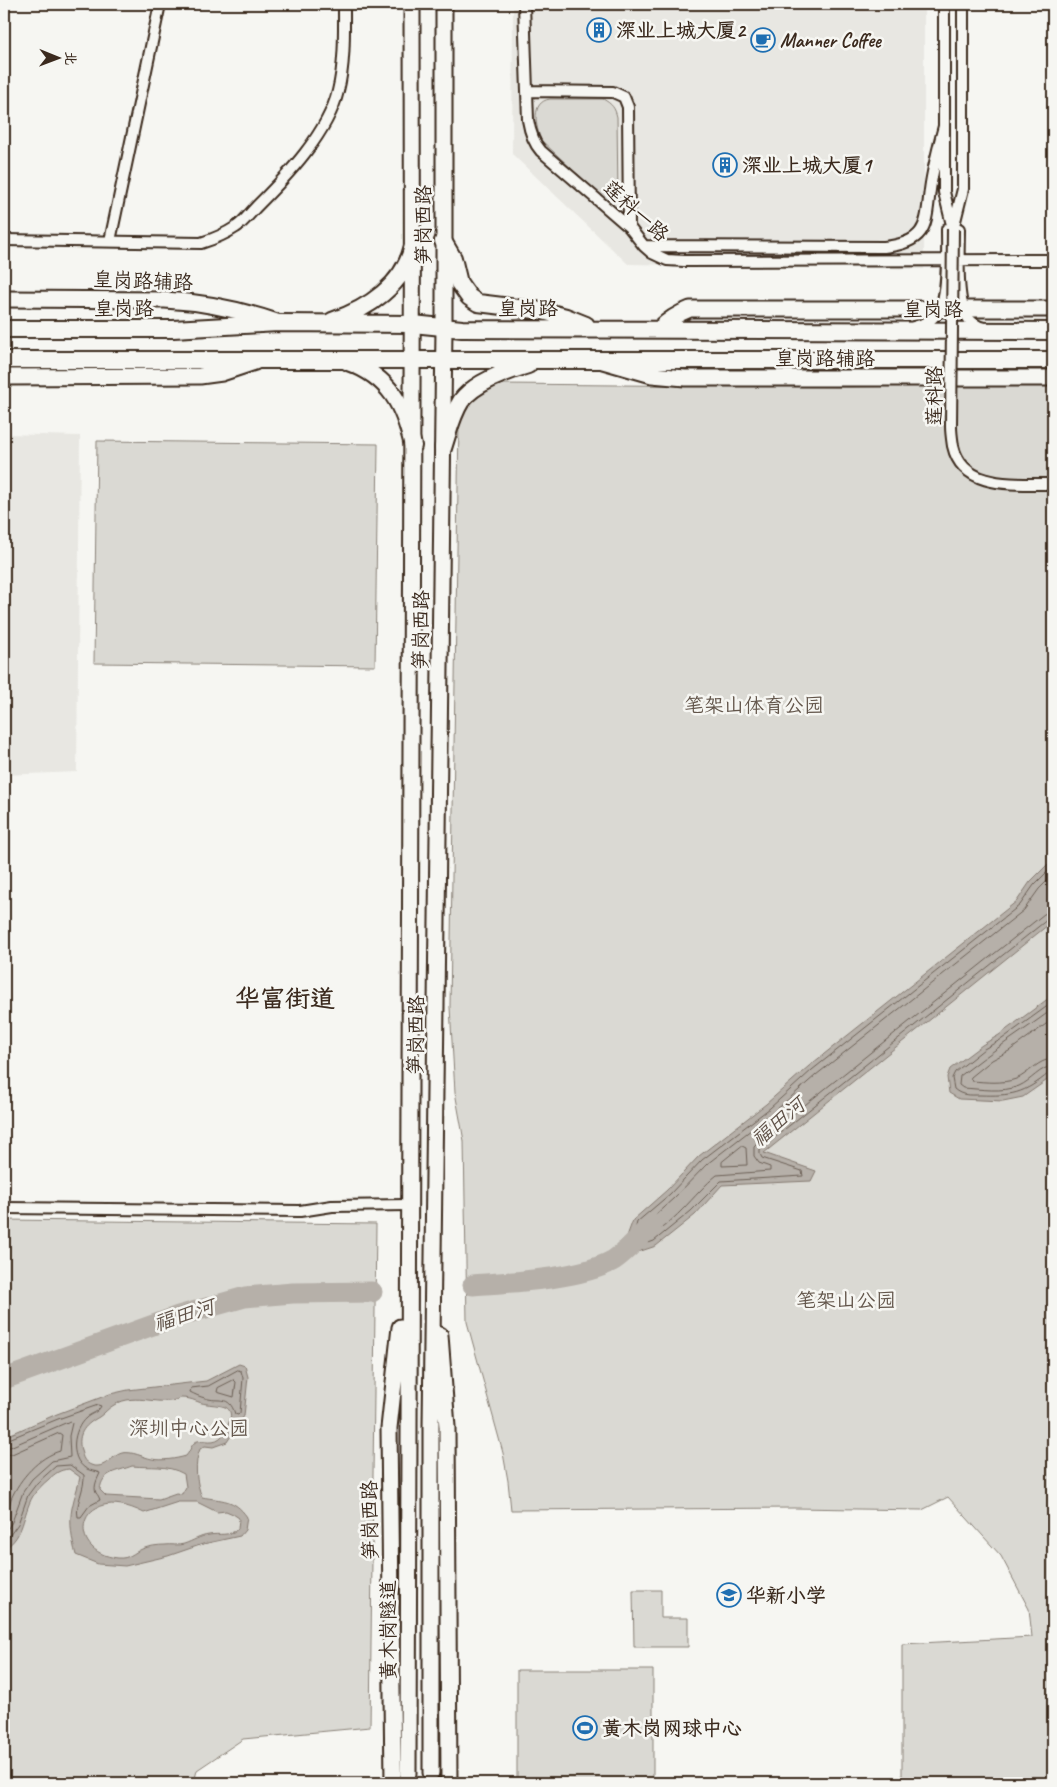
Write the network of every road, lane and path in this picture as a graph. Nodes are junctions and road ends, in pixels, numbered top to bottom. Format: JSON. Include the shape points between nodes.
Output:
{"nodes":[{"id":1,"x":160,"y":4,"type":"edge"},
{"id":2,"x":344,"y":4,"type":"edge"},
{"id":3,"x":412,"y":4,"type":"edge"},
{"id":4,"x":444,"y":4,"type":"edge"},
{"id":5,"x":524,"y":4,"type":"edge"},
{"id":6,"x":944,"y":4,"type":"edge"},
{"id":7,"x":963,"y":4,"type":"edge"},
{"id":8,"x":528,"y":91,"type":"junction"},
{"id":9,"x":944,"y":126,"type":"junction"},
{"id":10,"x":629,"y":227,"type":"junction"},
{"id":11,"x":953,"y":229,"type":"junction"},
{"id":12,"x":4,"y":240,"type":"edge"},
{"id":13,"x":110,"y":241,"type":"junction"},
{"id":14,"x":443,"y":241,"type":"junction"},
{"id":15,"x":413,"y":246,"type":"junction"},
{"id":16,"x":644,"y":246,"type":"junction"},
{"id":17,"x":947,"y":260,"type":"junction"},
{"id":18,"x":960,"y":260,"type":"junction"},
{"id":19,"x":1053,"y":260,"type":"edge"},
{"id":20,"x":4,"y":299,"type":"edge"},
{"id":21,"x":940,"y":309,"type":"junction"},
{"id":22,"x":963,"y":309,"type":"junction"},
{"id":23,"x":1053,"y":309,"type":"edge"},
{"id":24,"x":278,"y":323,"type":"junction"},
{"id":25,"x":322,"y":324,"type":"junction"},
{"id":26,"x":413,"y":324,"type":"junction"},
{"id":27,"x":4,"y":328,"type":"edge"},
{"id":28,"x":444,"y":328,"type":"junction"},
{"id":29,"x":595,"y":329,"type":"junction"},
{"id":30,"x":659,"y":329,"type":"junction"},
{"id":31,"x":903,"y":330,"type":"junction"},
{"id":32,"x":998,"y":331,"type":"junction"},
{"id":33,"x":1053,"y":331,"type":"edge"},
{"id":34,"x":4,"y":360,"type":"edge"},
{"id":35,"x":272,"y":360,"type":"junction"},
{"id":36,"x":342,"y":360,"type":"junction"},
{"id":37,"x":413,"y":360,"type":"junction"},
{"id":38,"x":444,"y":360,"type":"junction"},
{"id":39,"x":544,"y":360,"type":"junction"},
{"id":40,"x":599,"y":360,"type":"junction"},
{"id":41,"x":1053,"y":360,"type":"edge"},
{"id":42,"x":4,"y":377,"type":"edge"},
{"id":43,"x":1053,"y":378,"type":"edge"},
{"id":44,"x":413,"y":446,"type":"junction"},
{"id":45,"x":443,"y":448,"type":"junction"},
{"id":46,"x":1053,"y":484,"type":"edge"},
{"id":47,"x":409,"y":1172,"type":"junction"},
{"id":48,"x":435,"y":1173,"type":"junction"},
{"id":49,"x":409,"y":1205,"type":"junction"},
{"id":50,"x":4,"y":1208,"type":"edge"},
{"id":51,"x":409,"y":1256,"type":"junction"},
{"id":52,"x":433,"y":1256,"type":"junction"},
{"id":53,"x":408,"y":1427,"type":"joint"},
{"id":54,"x":431,"y":1773,"type":"dead end"},
{"id":55,"x":408,"y":1774,"type":"dead end"},
{"id":56,"x":393,"y":1783,"type":"edge"},
{"id":57,"x":449,"y":1783,"type":"edge"}],
"edges":[{"from":1,"to":13,"type":"street"},
{"from":2,"to":13,"type":"street","via":[[344,44],[338,92],[314,139],[272,192],[238,226],[218,238],[201,243]]},
{"from":3,"to":15,"type":"main road","name":"笋岗西路"},
{"from":4,"to":14,"type":"main road","name":"笋岗西路"},
{"from":5,"to":8,"type":"street","name":"莲科一路"},
{"from":6,"to":9,"type":"street","name":"莲科路"},
{"from":7,"to":11,"type":"street","name":"莲科路","via":[[963,189]]},
{"from":8,"to":10,"type":"street","name":"莲科一路","via":[[530,134],[537,147]]},
{"from":8,"to":10,"type":"street","via":[[613,92],[624,97],[628,107]]},
{"from":9,"to":11,"type":"street","name":"莲科路","via":[[944,192]]},
{"from":9,"to":16,"type":"street","via":[[931,185],[928,217],[921,231],[903,244],[884,247]]},
{"from":10,"to":16,"type":"street","name":"莲科一路"},
{"from":11,"to":17,"type":"street","name":"莲科路"},
{"from":11,"to":18,"type":"street","name":"莲科路"},
{"from":11,"to":46,"type":"street","name":"莲科路","bridge":true,"via":[[953,447],[959,461],[975,476],[992,482]]},
{"from":12,"to":13,"type":"street"},
{"from":14,"to":28,"type":"main road","name":"笋岗西路"},
{"from":14,"to":29,"type":"highway","via":[[453,258],[459,283],[478,303],[542,311]]},
{"from":15,"to":25,"type":"highway","via":[[401,273],[383,293],[358,311]]},
{"from":15,"to":26,"type":"main road","name":"笋岗西路"},
{"from":16,"to":17,"type":"street","name":"莲科一路","via":[[660,257],[674,260]]},
{"from":17,"to":18,"type":"street","name":"莲科一路"},
{"from":17,"to":21,"type":"street","name":"莲科路","via":[[945,293]]},
{"from":18,"to":19,"type":"street","name":"莲科一路"},
{"from":18,"to":22,"type":"street","name":"莲科路"},
{"from":20,"to":24,"type":"main road","name":"皇岗路辅路","via":[[188,301]]},
{"from":21,"to":22,"type":"main road"},
{"from":21,"to":30,"type":"main road","via":[[690,309]]},
{"from":21,"to":31,"type":"street","via":[[927,322]]},
{"from":22,"to":23,"type":"main road"},
{"from":22,"to":32,"type":"street","via":[[978,327]]},
{"from":24,"to":25,"type":"highway","name":"皇岗路"},
{"from":24,"to":27,"type":"highway","name":"皇岗路","via":[[173,329]]},
{"from":25,"to":26,"type":"highway","name":"皇岗路"},
{"from":26,"to":28,"type":"highway","name":"皇岗路"},
{"from":26,"to":37,"type":"main road","name":"笋岗西路"},
{"from":28,"to":29,"type":"highway","name":"皇岗路"},
{"from":28,"to":38,"type":"main road","name":"笋岗西路"},
{"from":29,"to":30,"type":"highway","name":"皇岗路"},
{"from":30,"to":31,"type":"highway","name":"皇岗路"},
{"from":31,"to":32,"type":"highway","name":"皇岗路"},
{"from":32,"to":33,"type":"highway","name":"皇岗路"},
{"from":34,"to":35,"type":"highway"},
{"from":35,"to":36,"type":"highway"},
{"from":35,"to":42,"type":"main road","via":[[200,376]]},
{"from":36,"to":37,"type":"highway"},
{"from":36,"to":44,"type":"highway","via":[[358,365],[387,388],[400,404]]},
{"from":37,"to":38,"type":"highway"},
{"from":37,"to":44,"type":"main road","name":"笋岗西路"},
{"from":38,"to":39,"type":"highway"},
{"from":38,"to":45,"type":"main road","name":"笋岗西路"},
{"from":39,"to":40,"type":"highway"},
{"from":39,"to":45,"type":"highway","via":[[506,372],[470,392],[456,412]]},
{"from":40,"to":41,"type":"highway"},
{"from":40,"to":43,"type":"main road","name":"皇岗路辅路","via":[[636,372],[676,378]]},
{"from":44,"to":47,"type":"main road","name":"笋岗西路"},
{"from":45,"to":48,"type":"main road","name":"笋岗西路"},
{"from":47,"to":48,"type":"main road"},
{"from":47,"to":49,"type":"main road","name":"笋岗西路"},
{"from":48,"to":52,"type":"main road","name":"笋岗西路"},
{"from":49,"to":50,"type":"street","via":[[332,1206],[300,1211]]},
{"from":49,"to":51,"type":"main road","name":"笋岗西路"},
{"from":51,"to":53,"type":"main road","name":"笋岗西路"},
{"from":51,"to":56,"type":"main road","name":"笋岗西路","via":[[389,1428]]},
{"from":52,"to":54,"type":"main road","name":"笋岗西路"},
{"from":52,"to":57,"type":"main road","name":"笋岗西路","via":[[448,1428]]},
{"from":53,"to":55,"type":"main road","name":"黄木岗隧道"}]}
